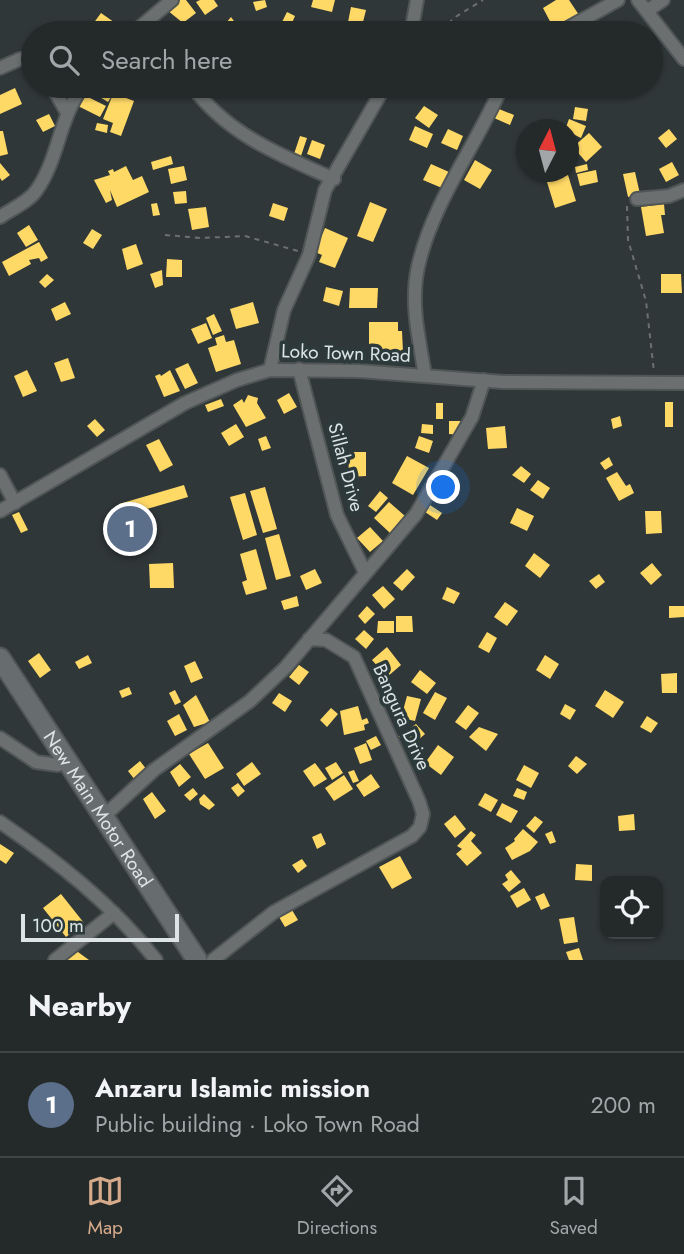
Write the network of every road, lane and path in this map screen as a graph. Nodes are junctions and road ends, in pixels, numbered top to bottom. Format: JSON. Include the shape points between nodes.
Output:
{"nodes":[{"id":1,"x":172,"y":0,"type":"edge"},
{"id":2,"x":417,"y":0,"type":"edge"},
{"id":3,"x":484,"y":0,"type":"edge"},
{"id":4,"x":618,"y":0,"type":"edge"},
{"id":5,"x":638,"y":0,"type":"edge"},
{"id":6,"x":663,"y":0,"type":"edge"},
{"id":7,"x":647,"y":10,"type":"junction"},
{"id":8,"x":150,"y":21,"type":"edge"},
{"id":9,"x":413,"y":21,"type":"edge"},
{"id":10,"x":451,"y":21,"type":"edge"},
{"id":11,"x":580,"y":21,"type":"edge"},
{"id":12,"x":655,"y":21,"type":"edge"},
{"id":13,"x":663,"y":32,"type":"edge"},
{"id":14,"x":21,"y":59,"type":"edge"},
{"id":15,"x":684,"y":60,"type":"edge"},
{"id":16,"x":0,"y":68,"type":"edge"},
{"id":17,"x":59,"y":98,"type":"edge"},
{"id":18,"x":75,"y":98,"type":"edge"},
{"id":19,"x":202,"y":98,"type":"edge"},
{"id":20,"x":378,"y":98,"type":"edge"},
{"id":21,"x":497,"y":98,"type":"edge"},
{"id":22,"x":66,"y":111,"type":"junction"},
{"id":23,"x":334,"y":179,"type":"junction"},
{"id":24,"x":684,"y":190,"type":"edge"},
{"id":25,"x":637,"y":200,"type":"joint"},
{"id":26,"x":0,"y":217,"type":"edge"},
{"id":27,"x":165,"y":235,"type":"dead end"},
{"id":28,"x":309,"y":255,"type":"junction"},
{"id":29,"x":299,"y":369,"type":"junction"},
{"id":30,"x":270,"y":370,"type":"junction"},
{"id":31,"x":425,"y":375,"type":"junction"},
{"id":32,"x":484,"y":380,"type":"junction"},
{"id":33,"x":684,"y":383,"type":"edge"},
{"id":34,"x":655,"y":384,"type":"junction"},
{"id":35,"x":0,"y":475,"type":"edge"},
{"id":36,"x":15,"y":503,"type":"junction"},
{"id":37,"x":0,"y":511,"type":"edge"},
{"id":38,"x":366,"y":572,"type":"junction"},
{"id":39,"x":309,"y":639,"type":"junction"},
{"id":40,"x":0,"y":659,"type":"edge"},
{"id":41,"x":0,"y":675,"type":"edge"},
{"id":42,"x":0,"y":738,"type":"edge"},
{"id":43,"x":58,"y":765,"type":"junction"},
{"id":44,"x":102,"y":818,"type":"junction"},
{"id":45,"x":0,"y":821,"type":"edge"},
{"id":46,"x":114,"y":913,"type":"junction"},
{"id":47,"x":55,"y":960,"type":"edge"},
{"id":48,"x":156,"y":960,"type":"edge"},
{"id":49,"x":183,"y":960,"type":"edge"},
{"id":50,"x":197,"y":960,"type":"edge"},
{"id":51,"x":214,"y":960,"type":"edge"}],
"edges":[{"from":1,"to":8,"type":"street"},
{"from":2,"to":9,"type":"street"},
{"from":3,"to":10,"type":"path"},
{"from":4,"to":11,"type":"street"},
{"from":5,"to":7,"type":"street"},
{"from":6,"to":7,"type":"street"},
{"from":7,"to":12,"type":"street"},
{"from":13,"to":15,"type":"street"},
{"from":14,"to":16,"type":"street"},
{"from":17,"to":22,"type":"street"},
{"from":18,"to":22,"type":"street"},
{"from":19,"to":23,"type":"street","via":[[248,139]]},
{"from":20,"to":23,"type":"street"},
{"from":21,"to":31,"type":"street","via":[[431,226],[417,268],[414,314]]},
{"from":22,"to":26,"type":"street","via":[[36,192]]},
{"from":23,"to":28,"type":"street","via":[[325,190]]},
{"from":24,"to":25,"type":"street"},
{"from":25,"to":34,"type":"path","via":[[628,203],[626,225],[646,301]]},
{"from":27,"to":28,"type":"path","via":[[245,236]]},
{"from":28,"to":30,"type":"street","via":[[284,310]]},
{"from":29,"to":30,"type":"street","name":"Loko Town Road"},
{"from":29,"to":31,"type":"street","name":"Loko Town Road"},
{"from":29,"to":38,"type":"street","name":"Sillah Drive","via":[[337,515]]},
{"from":30,"to":36,"type":"street","name":"Loko Town Road","via":[[185,403]]},
{"from":31,"to":32,"type":"street","name":"Loko Town Road"},
{"from":32,"to":34,"type":"street","name":"Loko Town Road"},
{"from":32,"to":38,"type":"street","via":[[472,417],[429,494]]},
{"from":33,"to":34,"type":"street","name":"Loko Town Road"},
{"from":35,"to":36,"type":"street"},
{"from":36,"to":37,"type":"street","name":"Loko Town Road"},
{"from":38,"to":39,"type":"street"},
{"from":39,"to":44,"type":"street","via":[[250,701],[154,770]]},
{"from":39,"to":51,"type":"street","name":"Bangura Drive","via":[[326,640],[354,657],[419,801],[420,827],[391,850],[274,912]]},
{"from":40,"to":44,"type":"highway","name":"New Main Motor Road"},
{"from":41,"to":43,"type":"highway","name":"New Main Motor Road"},
{"from":42,"to":43,"type":"street","via":[[36,762]]},
{"from":43,"to":49,"type":"highway","name":"New Main Motor Road"},
{"from":44,"to":50,"type":"highway","name":"New Main Motor Road"},
{"from":45,"to":46,"type":"street"},
{"from":46,"to":47,"type":"street"},
{"from":46,"to":48,"type":"street"}]}
